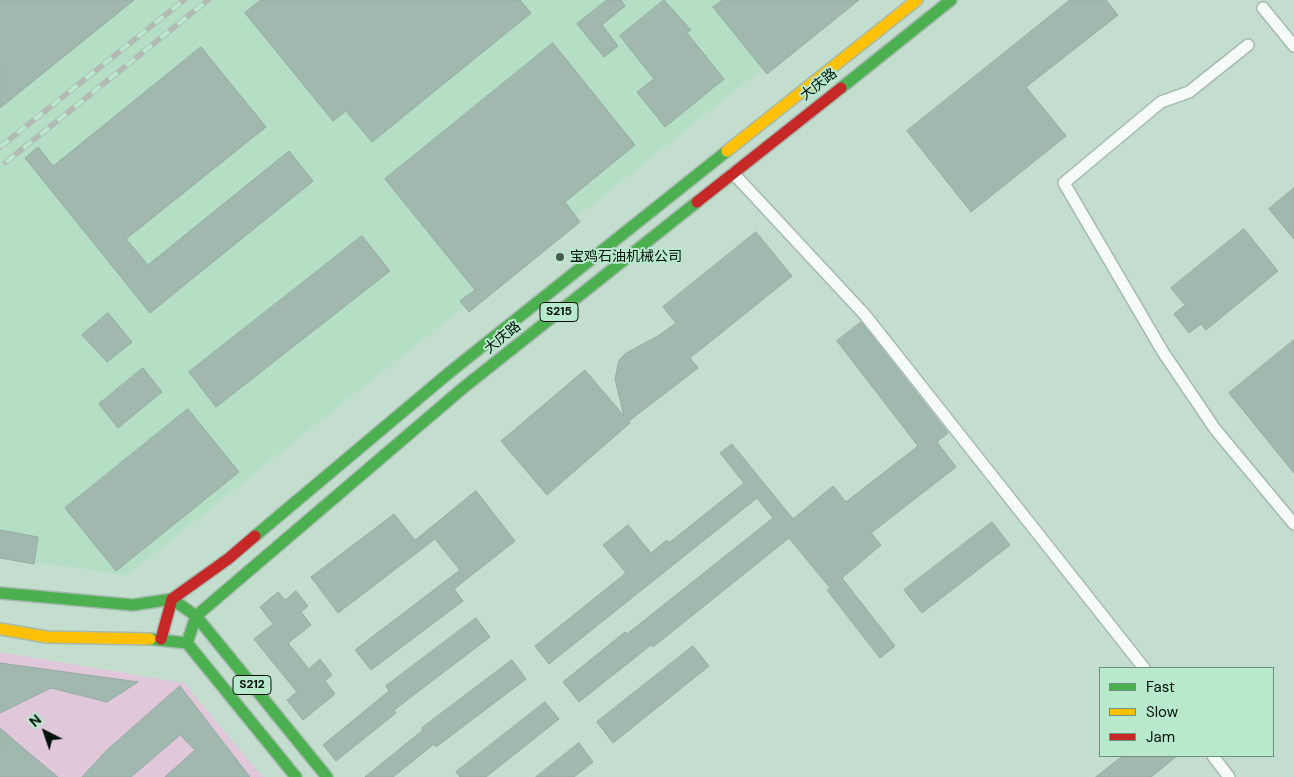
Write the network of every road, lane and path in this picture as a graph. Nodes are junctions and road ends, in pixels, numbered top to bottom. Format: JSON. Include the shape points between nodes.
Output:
{"nodes":[{"id":1,"x":917,"y":0,"type":"edge"},
{"id":2,"x":952,"y":0,"type":"edge"},
{"id":3,"x":1263,"y":8,"type":"dead end"},
{"id":4,"x":1248,"y":45,"type":"dead end"},
{"id":5,"x":1294,"y":46,"type":"edge"},
{"id":6,"x":733,"y":173,"type":"junction"},
{"id":7,"x":1294,"y":524,"type":"edge"},
{"id":8,"x":0,"y":593,"type":"edge"},
{"id":9,"x":172,"y":599,"type":"junction"},
{"id":10,"x":196,"y":616,"type":"junction"},
{"id":11,"x":0,"y":629,"type":"edge"},
{"id":12,"x":161,"y":639,"type":"junction"},
{"id":13,"x":187,"y":643,"type":"junction"},
{"id":14,"x":1143,"y":667,"type":"edge"},
{"id":15,"x":1213,"y":757,"type":"edge"},
{"id":16,"x":296,"y":777,"type":"edge"},
{"id":17,"x":327,"y":777,"type":"edge"},
{"id":18,"x":1229,"y":777,"type":"edge"}],
"edges":[{"from":1,"to":9,"type":"main road","name":"大庆路","number":"S215","via":[[457,367],[228,559]]},
{"from":2,"to":6,"type":"main road","name":"大庆路","number":"S215"},
{"from":3,"to":5,"type":"street"},
{"from":4,"to":7,"type":"street","via":[[1189,92],[1161,102],[1064,183],[1162,352],[1215,429]]},
{"from":6,"to":10,"type":"main road","name":"大庆路","number":"S215","via":[[464,388]]},
{"from":6,"to":14,"type":"street","via":[[866,315]]},
{"from":8,"to":9,"type":"main road","via":[[133,605]]},
{"from":9,"to":10,"type":"main road","number":"S212"},
{"from":9,"to":12,"type":"main road"},
{"from":10,"to":13,"type":"main road"},
{"from":10,"to":17,"type":"main road","number":"S212"},
{"from":11,"to":12,"type":"main road","via":[[47,637]]},
{"from":12,"to":13,"type":"main road"},
{"from":13,"to":16,"type":"main road","number":"S212"},
{"from":15,"to":18,"type":"street"}]}
